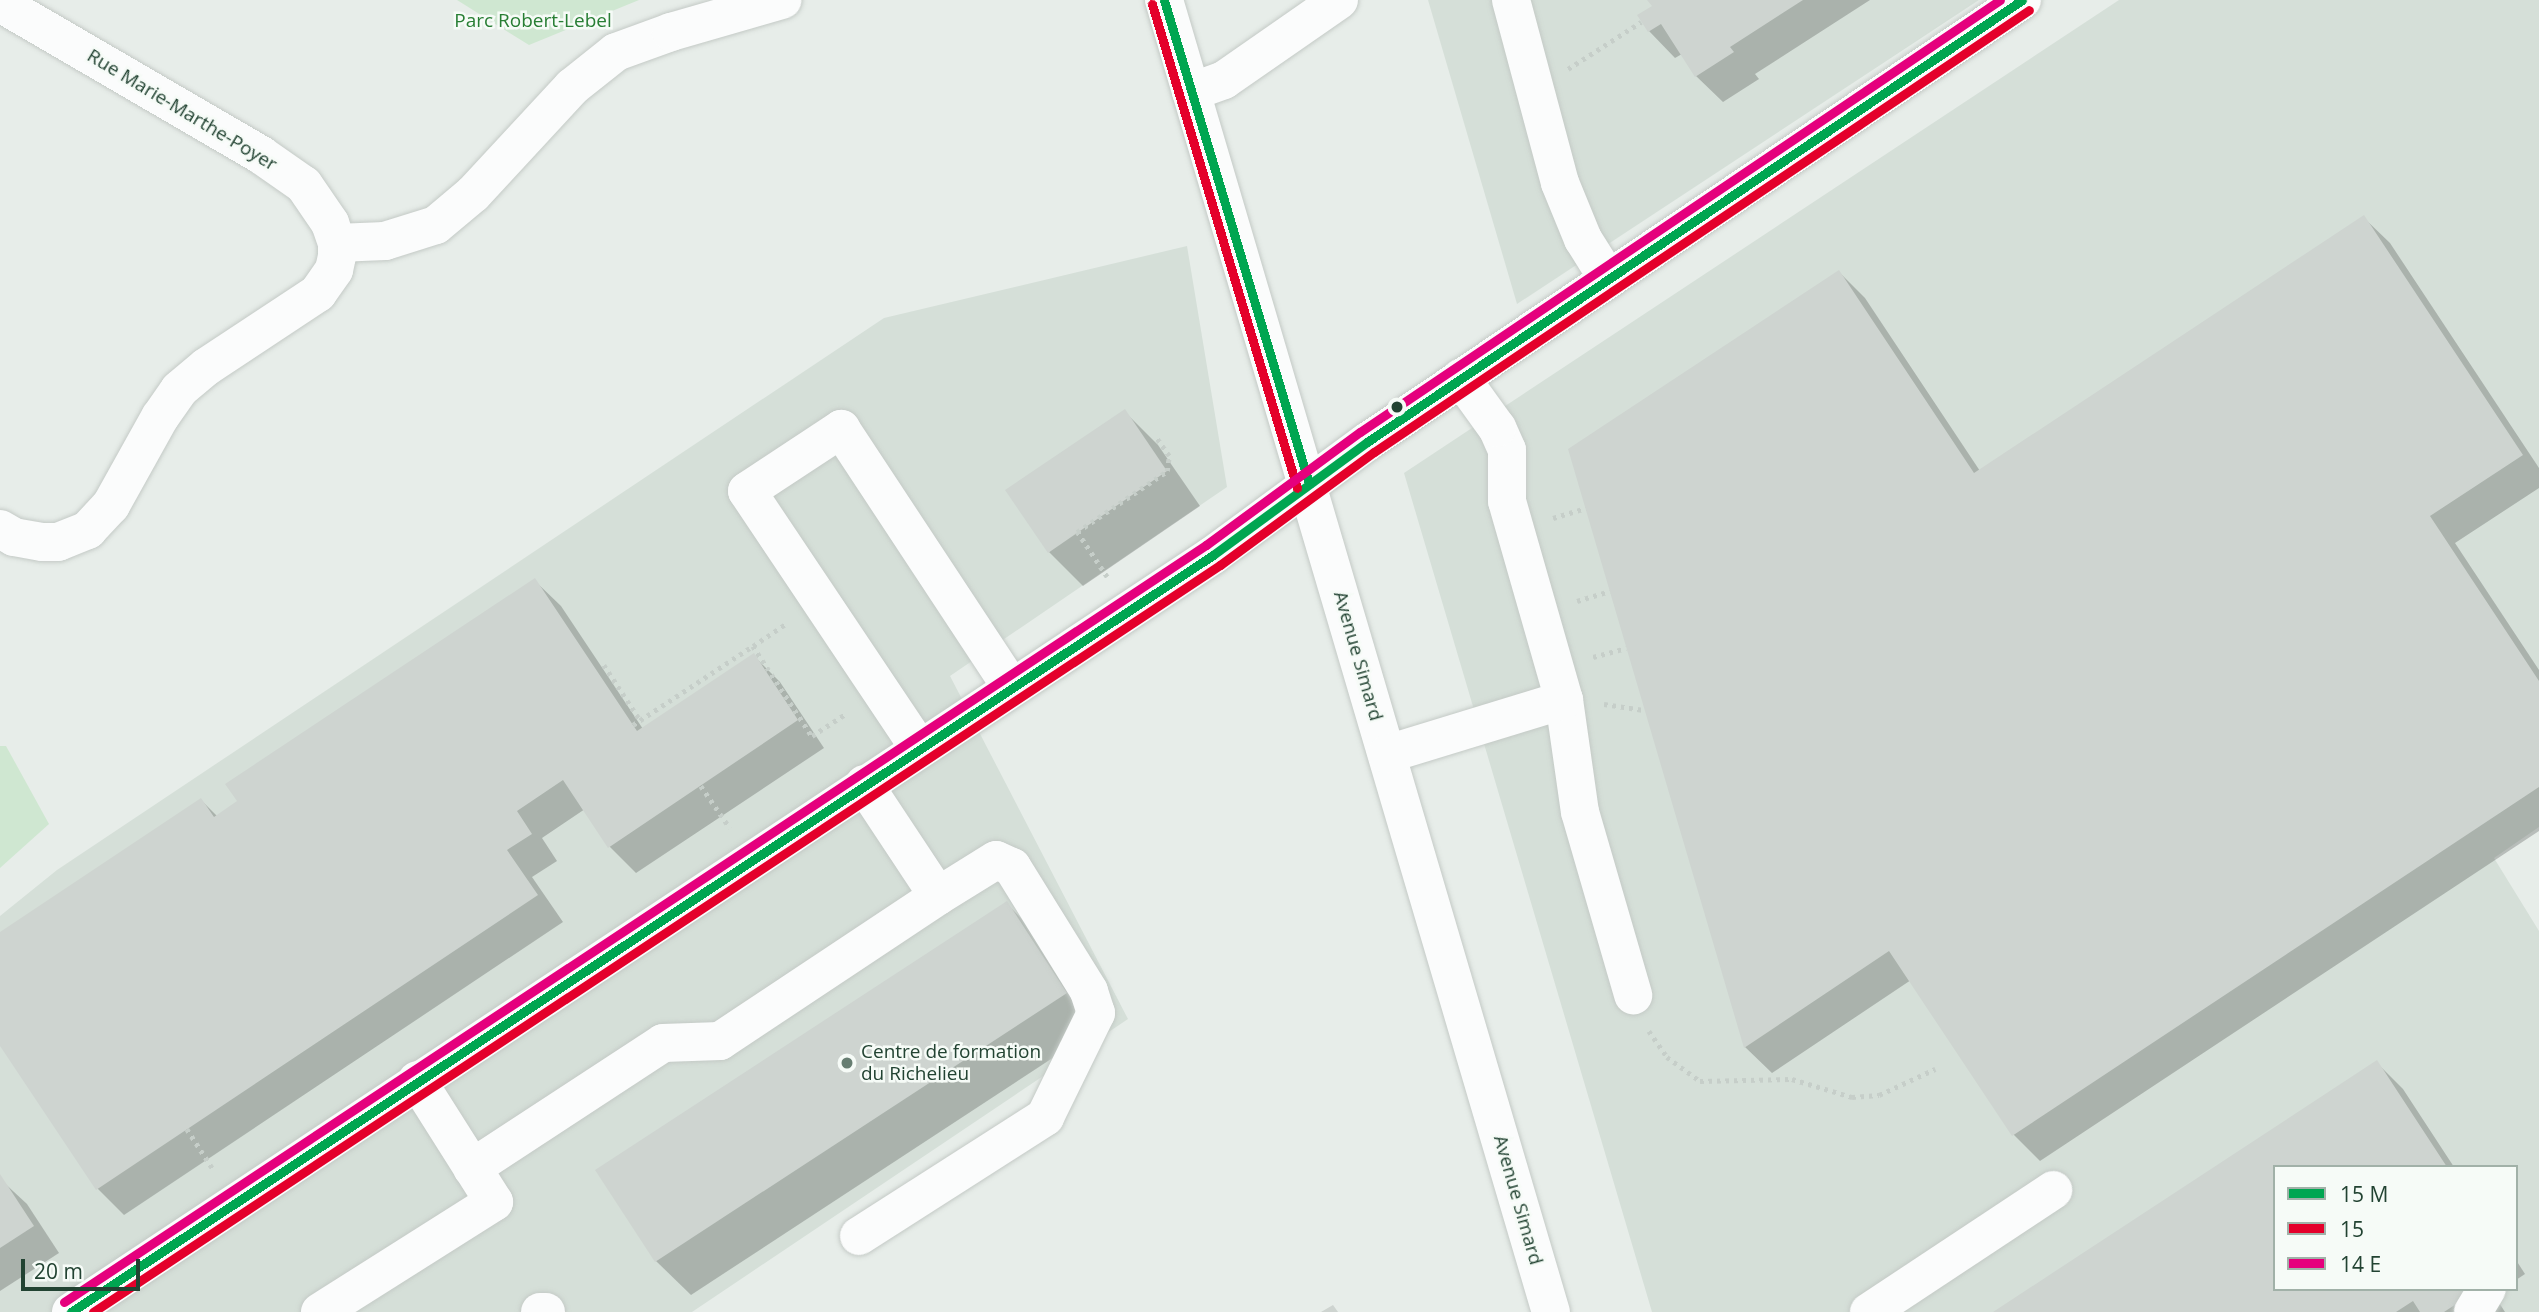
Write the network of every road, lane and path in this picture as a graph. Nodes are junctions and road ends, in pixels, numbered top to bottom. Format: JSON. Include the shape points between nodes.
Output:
{"nodes":[{"id":1,"x":782,"y":0,"type":"edge"},
{"id":2,"x":1164,"y":0,"type":"edge"},
{"id":3,"x":1339,"y":0,"type":"edge"},
{"id":4,"x":1511,"y":0,"type":"edge"},
{"id":5,"x":2022,"y":0,"type":"edge"},
{"id":6,"x":0,"y":3,"type":"edge"},
{"id":7,"x":1641,"y":22,"type":"dead end"},
{"id":8,"x":1579,"y":63,"type":"dead end"},
{"id":9,"x":1191,"y":92,"type":"junction"},
{"id":10,"x":337,"y":243,"type":"junction"},
{"id":11,"x":1608,"y":279,"type":"junction"},
{"id":12,"x":1461,"y":378,"type":"junction"},
{"id":13,"x":1155,"y":436,"type":"dead end"},
{"id":14,"x":1309,"y":484,"type":"junction"},
{"id":15,"x":1586,"y":508,"type":"dead end"},
{"id":16,"x":1562,"y":515,"type":"dead end"},
{"id":17,"x":0,"y":528,"type":"edge"},
{"id":18,"x":1109,"y":581,"type":"dead end"},
{"id":19,"x":1610,"y":591,"type":"dead end"},
{"id":20,"x":1586,"y":598,"type":"dead end"},
{"id":21,"x":1626,"y":648,"type":"dead end"},
{"id":22,"x":1602,"y":655,"type":"dead end"},
{"id":23,"x":604,"y":665,"type":"dead end"},
{"id":24,"x":1011,"y":687,"type":"junction"},
{"id":25,"x":1564,"y":700,"type":"junction"},
{"id":26,"x":1616,"y":705,"type":"dead end"},
{"id":27,"x":1644,"y":710,"type":"dead end"},
{"id":28,"x":640,"y":720,"type":"junction"},
{"id":29,"x":633,"y":725,"type":"dead end"},
{"id":30,"x":812,"y":736,"type":"dead end"},
{"id":31,"x":919,"y":748,"type":"junction"},
{"id":32,"x":1387,"y":754,"type":"junction"},
{"id":33,"x":864,"y":784,"type":"junction"},
{"id":34,"x":701,"y":786,"type":"dead end"},
{"id":35,"x":732,"y":831,"type":"dead end"},
{"id":36,"x":938,"y":896,"type":"junction"},
{"id":37,"x":1633,"y":995,"type":"joint"},
{"id":38,"x":1936,"y":1069,"type":"dead end"},
{"id":39,"x":418,"y":1080,"type":"junction"},
{"id":40,"x":187,"y":1129,"type":"dead end"},
{"id":41,"x":472,"y":1168,"type":"junction"},
{"id":42,"x":217,"y":1175,"type":"dead end"},
{"id":43,"x":2053,"y":1191,"type":"dead end"},
{"id":44,"x":859,"y":1236,"type":"dead end"},
{"id":45,"x":2486,"y":1291,"type":"edge"},
{"id":46,"x":71,"y":1312,"type":"edge"},
{"id":47,"x":320,"y":1312,"type":"edge"},
{"id":48,"x":1551,"y":1312,"type":"edge"},
{"id":49,"x":1869,"y":1312,"type":"edge"},
{"id":50,"x":2473,"y":1312,"type":"edge"}],
"edges":[{"from":1,"to":10,"type":"street","via":[[616,52],[572,87],[473,194],[436,225],[385,242]]},
{"from":2,"to":9,"type":"street","name":"Avenue Simard"},
{"from":3,"to":9,"type":"street","via":[[1224,80]]},
{"from":4,"to":11,"type":"street","via":[[1560,183],[1583,239]]},
{"from":5,"to":11,"type":"street"},
{"from":6,"to":10,"type":"street","name":"Rue Marie-Marthe-Poyer","via":[[282,169],[319,204]]},
{"from":7,"to":8,"type":"path"},
{"from":9,"to":14,"type":"street","name":"Avenue Simard"},
{"from":10,"to":17,"type":"street","via":[[334,270],[318,293],[179,390],[111,505],[88,530],[58,542],[42,542],[14,537]]},
{"from":11,"to":12,"type":"street"},
{"from":12,"to":14,"type":"street"},
{"from":12,"to":25,"type":"street","via":[[1507,450],[1507,501]]},
{"from":13,"to":18,"type":"path","via":[[1168,456],[1167,471],[1077,533]]},
{"from":14,"to":24,"type":"street","via":[[1213,555]]},
{"from":14,"to":32,"type":"street","name":"Avenue Simard"},
{"from":15,"to":16,"type":"path"},
{"from":19,"to":20,"type":"path"},
{"from":21,"to":22,"type":"path"},
{"from":23,"to":28,"type":"path"},
{"from":24,"to":31,"type":"street"},
{"from":24,"to":31,"type":"street","via":[[841,429],[757,484],[747,491]]},
{"from":25,"to":32,"type":"street"},
{"from":25,"to":37,"type":"street","via":[[1580,812]]},
{"from":26,"to":27,"type":"path"},
{"from":28,"to":29,"type":"path"},
{"from":28,"to":30,"type":"path","via":[[753,646]]},
{"from":31,"to":33,"type":"street"},
{"from":32,"to":48,"type":"street","name":"Avenue Simard"},
{"from":33,"to":36,"type":"street"},
{"from":33,"to":39,"type":"street"},
{"from":34,"to":35,"type":"path"},
{"from":36,"to":41,"type":"street","via":[[720,1041],[663,1043]]},
{"from":36,"to":44,"type":"street","via":[[996,860],[1012,867],[1089,991],[1096,1013],[1045,1117]]},
{"from":37,"to":38,"type":"path","via":[[1667,1057],[1700,1081],[1792,1079],[1852,1097],[1880,1095]]},
{"from":39,"to":41,"type":"street"},
{"from":39,"to":46,"type":"street"},
{"from":40,"to":42,"type":"path"},
{"from":41,"to":47,"type":"street","via":[[494,1202]]},
{"from":43,"to":49,"type":"street"},
{"from":45,"to":50,"type":"street"}]}
